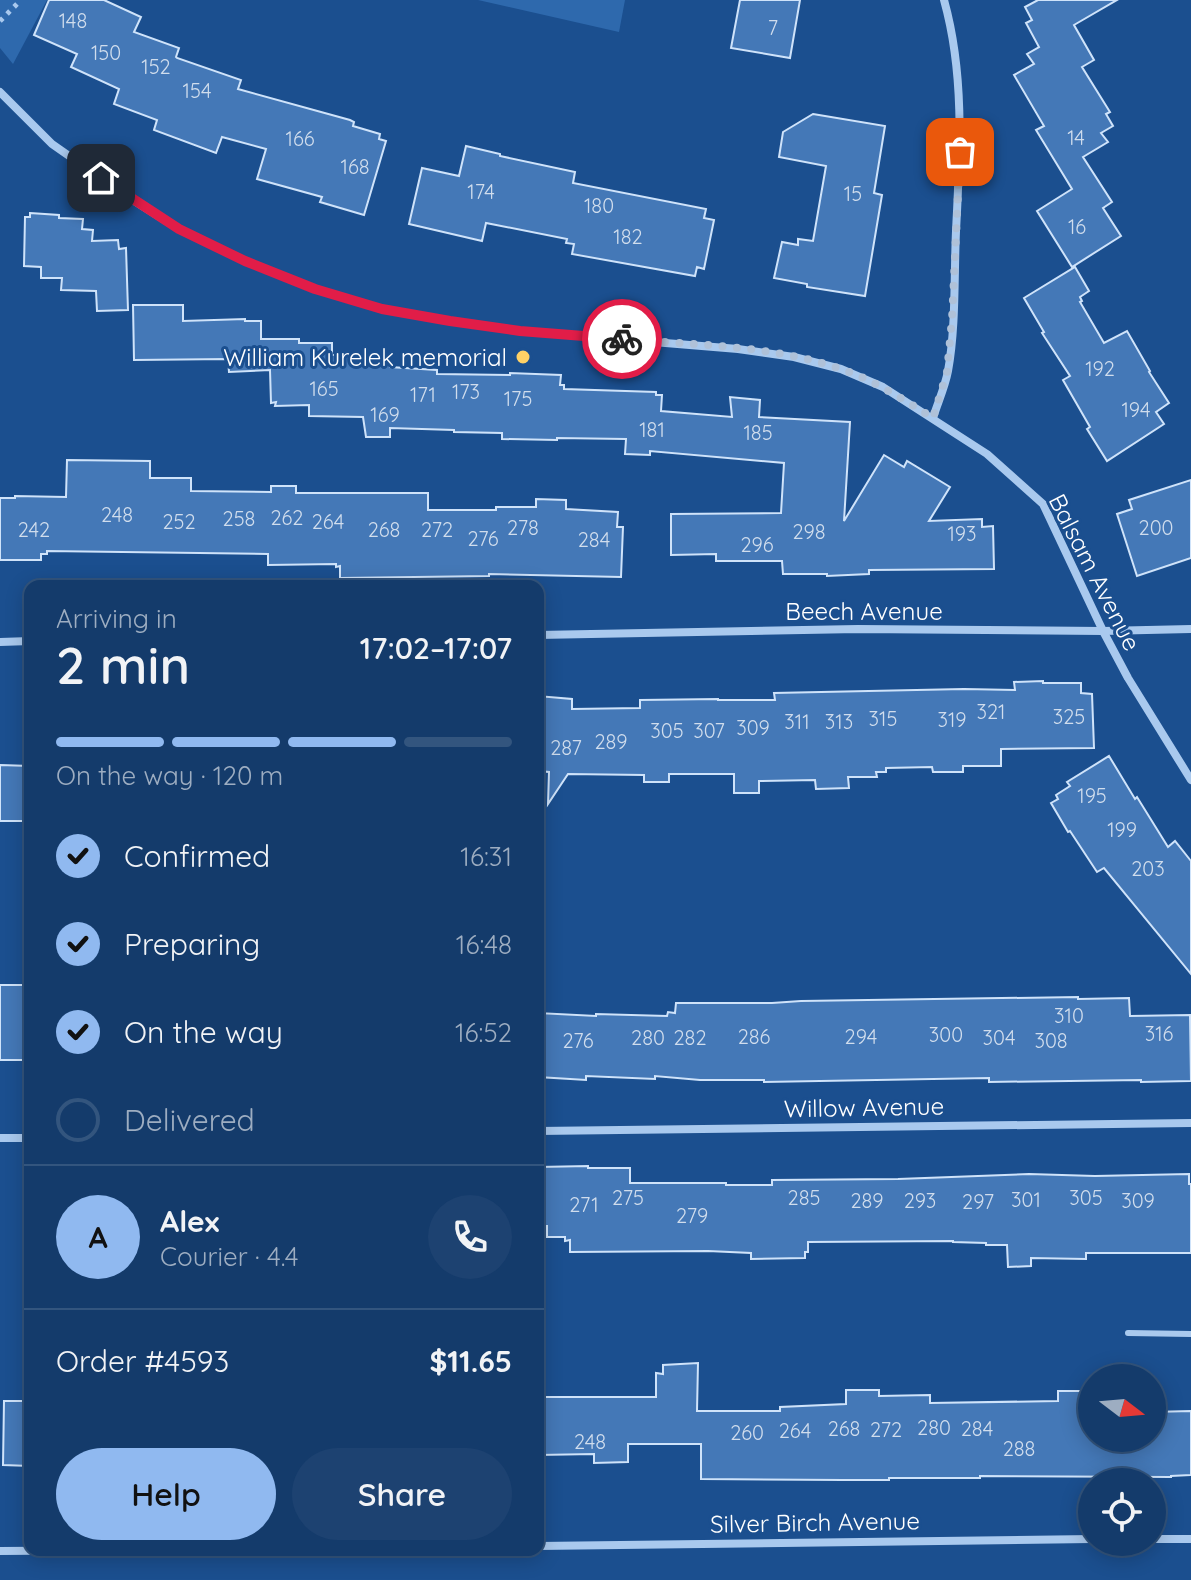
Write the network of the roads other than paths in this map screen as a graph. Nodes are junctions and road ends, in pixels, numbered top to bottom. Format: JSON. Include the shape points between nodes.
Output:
{"nodes":[{"id":1,"x":944,"y":0,"type":"edge"},
{"id":2,"x":0,"y":92,"type":"edge"},
{"id":3,"x":933,"y":418,"type":"junction"},
{"id":4,"x":1191,"y":629,"type":"edge"},
{"id":5,"x":1103,"y":631,"type":"junction"},
{"id":6,"x":544,"y":635,"type":"edge"},
{"id":7,"x":24,"y":641,"type":"edge"},
{"id":8,"x":0,"y":642,"type":"edge"},
{"id":9,"x":1191,"y":780,"type":"edge"},
{"id":10,"x":1191,"y":1123,"type":"edge"},
{"id":11,"x":544,"y":1131,"type":"edge"},
{"id":12,"x":0,"y":1138,"type":"edge"},
{"id":13,"x":24,"y":1138,"type":"edge"},
{"id":14,"x":1128,"y":1333,"type":"dead end"},
{"id":15,"x":1191,"y":1334,"type":"edge"},
{"id":16,"x":1078,"y":1539,"type":"edge"},
{"id":17,"x":1166,"y":1539,"type":"edge"},
{"id":18,"x":1191,"y":1539,"type":"edge"},
{"id":19,"x":544,"y":1546,"type":"edge"},
{"id":20,"x":0,"y":1551,"type":"edge"},
{"id":21,"x":24,"y":1551,"type":"edge"}],
"edges":[{"from":1,"to":3,"type":"street","via":[[959,89],[960,152],[947,372]]},
{"from":2,"to":3,"type":"street","name":"Balsam Avenue","via":[[52,144],[179,229],[315,289],[382,309],[520,331],[794,357],[883,387]]},
{"from":3,"to":5,"type":"street","name":"Balsam Avenue","via":[[987,454],[1043,504]]},
{"from":4,"to":5,"type":"street","name":"Beech Avenue"},
{"from":5,"to":6,"type":"street","name":"Beech Avenue"},
{"from":5,"to":9,"type":"street","name":"Balsam Avenue"},
{"from":7,"to":8,"type":"street"},
{"from":10,"to":11,"type":"street","name":"Willow Avenue"},
{"from":12,"to":13,"type":"street"},
{"from":14,"to":15,"type":"lane"},
{"from":16,"to":19,"type":"street","name":"Silver Birch Avenue"},
{"from":17,"to":18,"type":"street"},
{"from":20,"to":21,"type":"street"}]}
